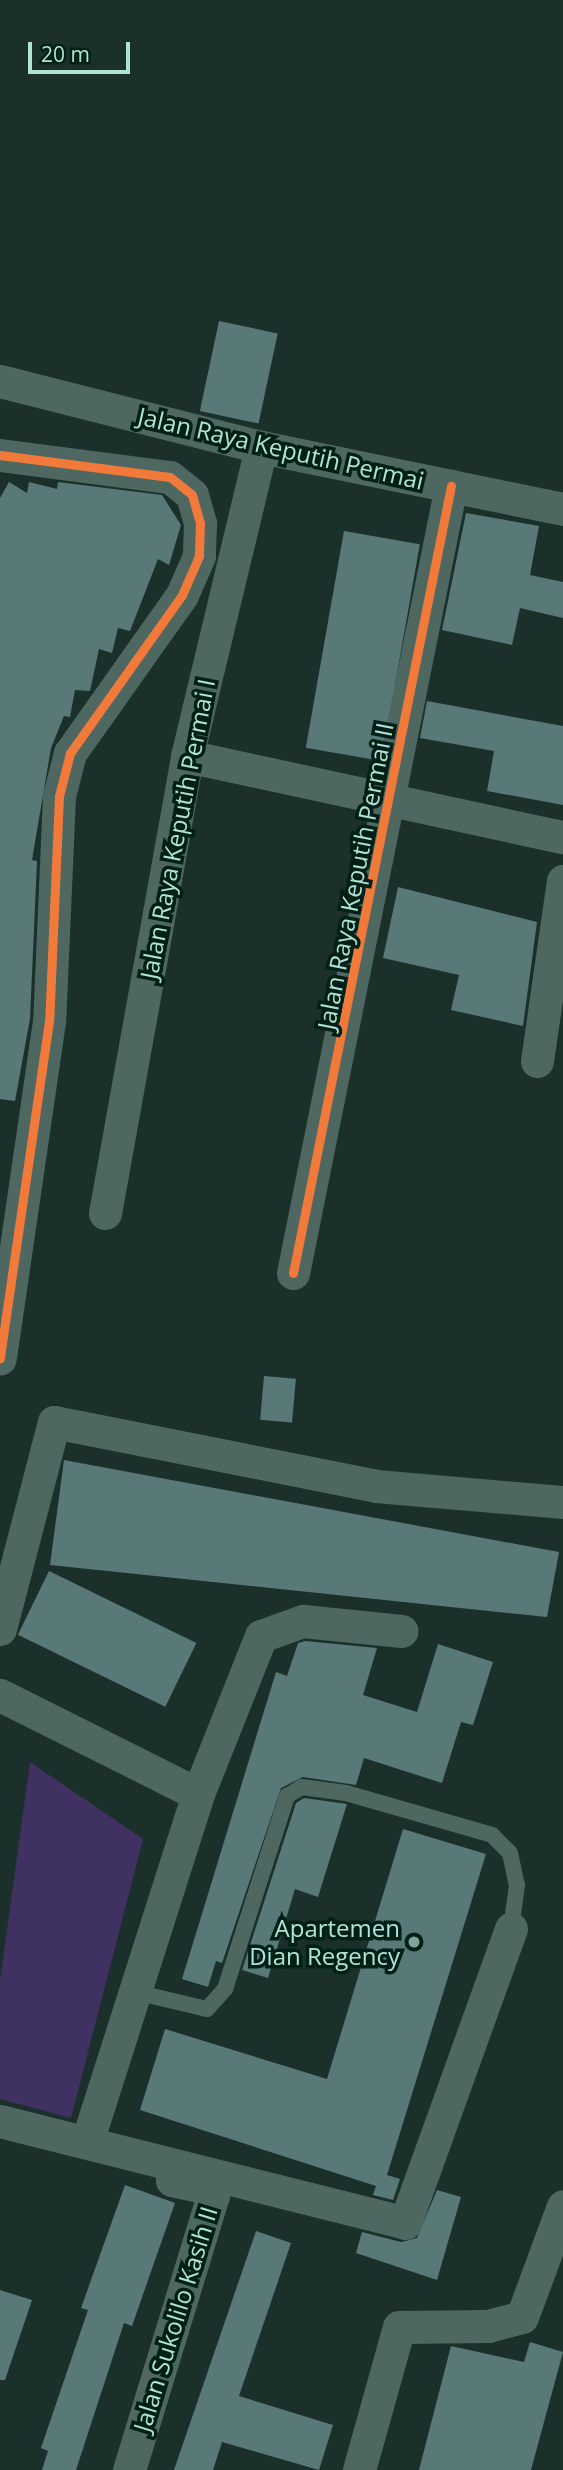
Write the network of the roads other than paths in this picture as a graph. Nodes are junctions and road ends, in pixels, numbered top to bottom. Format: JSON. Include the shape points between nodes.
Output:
{"nodes":[{"id":1,"x":0,"y":381,"type":"edge"},
{"id":2,"x":261,"y":447,"type":"junction"},
{"id":3,"x":0,"y":456,"type":"edge"},
{"id":4,"x":451,"y":486,"type":"junction"},
{"id":5,"x":563,"y":509,"type":"edge"},
{"id":6,"x":187,"y":756,"type":"junction"},
{"id":7,"x":391,"y":802,"type":"junction"},
{"id":8,"x":563,"y":837,"type":"edge"},
{"id":9,"x":563,"y":881,"type":"edge"},
{"id":10,"x":537,"y":1061,"type":"dead end"},
{"id":11,"x":105,"y":1213,"type":"dead end"},
{"id":12,"x":293,"y":1273,"type":"dead end"},
{"id":13,"x":0,"y":1358,"type":"edge"},
{"id":14,"x":563,"y":1502,"type":"edge"},
{"id":15,"x":0,"y":1629,"type":"edge"},
{"id":16,"x":401,"y":1631,"type":"dead end"},
{"id":17,"x":0,"y":1695,"type":"edge"},
{"id":18,"x":198,"y":1794,"type":"junction"},
{"id":19,"x":510,"y":1929,"type":"joint"},
{"id":20,"x":135,"y":1992,"type":"junction"},
{"id":21,"x":0,"y":2121,"type":"edge"},
{"id":22,"x":88,"y":2140,"type":"junction"},
{"id":23,"x":122,"y":2148,"type":"junction"},
{"id":24,"x":563,"y":2206,"type":"edge"},
{"id":25,"x":129,"y":2470,"type":"edge"},
{"id":26,"x":359,"y":2470,"type":"edge"}],
"edges":[{"from":1,"to":2,"type":"street","name":"Jalan Raya Keputih Permai"},
{"from":2,"to":4,"type":"street","name":"Jalan Raya Keputih Permai"},
{"from":2,"to":6,"type":"street","name":"Jalan Raya Keputih Permai I"},
{"from":3,"to":13,"type":"street","via":[[170,477],[192,495],[200,523],[199,556],[182,595],[70,753],[59,796],[49,1021]]},
{"from":4,"to":5,"type":"street","name":"Jalan Raya Keputih Permai"},
{"from":4,"to":7,"type":"street","name":"Jalan Raya Keputih Permai II"},
{"from":6,"to":7,"type":"street"},
{"from":6,"to":11,"type":"street","name":"Jalan Raya Keputih Permai I"},
{"from":7,"to":8,"type":"street"},
{"from":7,"to":12,"type":"street","name":"Jalan Raya Keputih Permai II"},
{"from":9,"to":10,"type":"street"},
{"from":14,"to":15,"type":"street","via":[[376,1486],[54,1422]]},
{"from":16,"to":18,"type":"street","via":[[303,1621],[261,1636]]},
{"from":17,"to":18,"type":"street"},
{"from":18,"to":20,"type":"street"},
{"from":19,"to":20,"type":"lane","via":[[517,1885],[510,1853],[492,1835],[346,1793],[302,1787],[287,1796],[225,1989],[207,2008]]},
{"from":19,"to":23,"type":"street","name":"Jalan Sukolilo Kasih II","via":[[408,2222]]},
{"from":20,"to":22,"type":"street"},
{"from":21,"to":22,"type":"street","name":"Jalan Sukolilo Kasih II"},
{"from":22,"to":23,"type":"street","name":"Jalan Sukolilo Kasih II"},
{"from":23,"to":25,"type":"street","name":"Jalan Sukolilo Kasih II","via":[[130,2168],[209,2189],[213,2196]]},
{"from":24,"to":26,"type":"street","via":[[522,2317],[488,2326],[399,2327]]}]}
